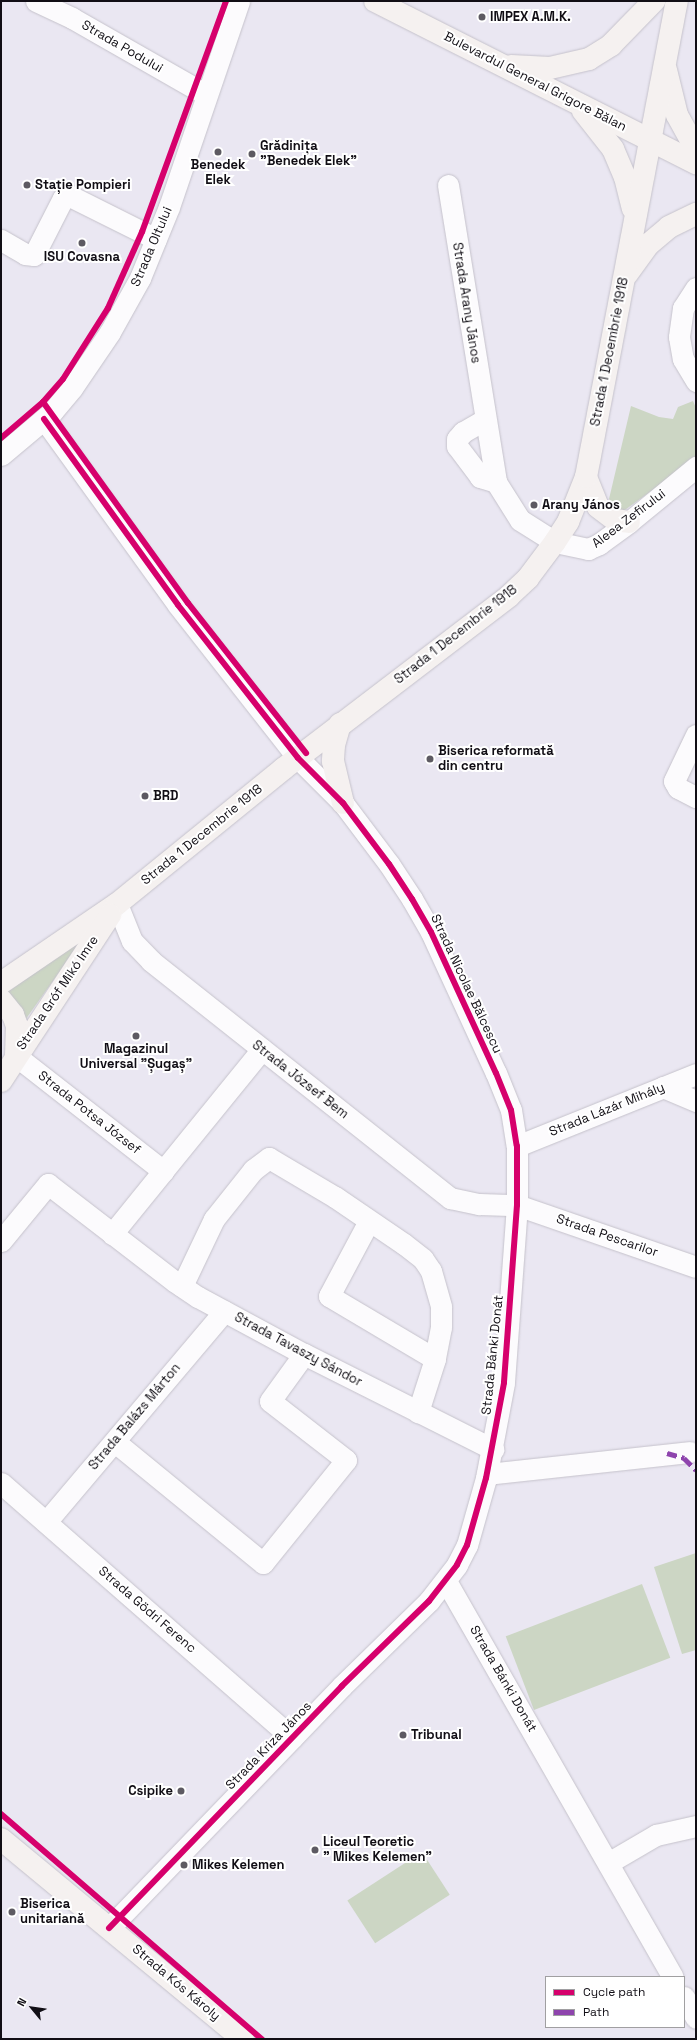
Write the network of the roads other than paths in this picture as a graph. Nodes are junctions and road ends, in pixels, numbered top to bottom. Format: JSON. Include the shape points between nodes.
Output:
{"nodes":[{"id":1,"x":36,"y":1,"type":"edge"},
{"id":2,"x":239,"y":1,"type":"edge"},
{"id":3,"x":375,"y":1,"type":"edge"},
{"id":4,"x":654,"y":1,"type":"edge"},
{"id":5,"x":676,"y":1,"type":"edge"},
{"id":6,"x":664,"y":60,"type":"junction"},
{"id":7,"x":498,"y":64,"type":"junction"},
{"id":8,"x":207,"y":95,"type":"junction"},
{"id":9,"x":573,"y":102,"type":"junction"},
{"id":10,"x":649,"y":140,"type":"junction"},
{"id":11,"x":696,"y":149,"type":"edge"},
{"id":12,"x":696,"y":163,"type":"edge"},
{"id":13,"x":448,"y":185,"type":"dead end"},
{"id":14,"x":696,"y":214,"type":"edge"},
{"id":15,"x":634,"y":223,"type":"junction"},
{"id":16,"x":156,"y":239,"type":"junction"},
{"id":17,"x":1,"y":240,"type":"edge"},
{"id":18,"x":625,"y":276,"type":"junction"},
{"id":19,"x":696,"y":288,"type":"edge"},
{"id":20,"x":696,"y":382,"type":"edge"},
{"id":21,"x":44,"y":419,"type":"junction"},
{"id":22,"x":484,"y":420,"type":"junction"},
{"id":23,"x":1,"y":455,"type":"edge"},
{"id":24,"x":696,"y":467,"type":"edge"},
{"id":25,"x":586,"y":477,"type":"junction"},
{"id":26,"x":496,"y":482,"type":"junction"},
{"id":27,"x":628,"y":522,"type":"junction"},
{"id":28,"x":556,"y":542,"type":"junction"},
{"id":29,"x":340,"y":724,"type":"junction"},
{"id":30,"x":696,"y":735,"type":"edge"},
{"id":31,"x":298,"y":758,"type":"junction"},
{"id":32,"x":696,"y":797,"type":"edge"},
{"id":33,"x":343,"y":803,"type":"junction"},
{"id":34,"x":117,"y":904,"type":"junction"},
{"id":35,"x":1,"y":983,"type":"edge"},
{"id":36,"x":1,"y":1000,"type":"edge"},
{"id":37,"x":262,"y":1049,"type":"junction"},
{"id":38,"x":16,"y":1056,"type":"junction"},
{"id":39,"x":696,"y":1074,"type":"edge"},
{"id":40,"x":1,"y":1081,"type":"edge"},
{"id":41,"x":663,"y":1087,"type":"junction"},
{"id":42,"x":696,"y":1101,"type":"edge"},
{"id":43,"x":517,"y":1146,"type":"junction"},
{"id":44,"x":163,"y":1171,"type":"junction"},
{"id":45,"x":517,"y":1205,"type":"junction"},
{"id":46,"x":369,"y":1221,"type":"junction"},
{"id":47,"x":112,"y":1234,"type":"junction"},
{"id":48,"x":1,"y":1241,"type":"edge"},
{"id":49,"x":696,"y":1267,"type":"edge"},
{"id":50,"x":182,"y":1286,"type":"junction"},
{"id":51,"x":224,"y":1311,"type":"junction"},
{"id":52,"x":304,"y":1354,"type":"junction"},
{"id":53,"x":435,"y":1359,"type":"junction"},
{"id":54,"x":418,"y":1412,"type":"junction"},
{"id":55,"x":115,"y":1442,"type":"junction"},
{"id":56,"x":493,"y":1449,"type":"junction"},
{"id":57,"x":690,"y":1452,"type":"dead end"},
{"id":58,"x":487,"y":1474,"type":"junction"},
{"id":59,"x":1,"y":1483,"type":"edge"},
{"id":60,"x":46,"y":1522,"type":"junction"},
{"id":61,"x":446,"y":1581,"type":"junction"},
{"id":62,"x":292,"y":1738,"type":"junction"},
{"id":63,"x":696,"y":1826,"type":"edge"},
{"id":64,"x":1,"y":1839,"type":"edge"},
{"id":65,"x":608,"y":1863,"type":"junction"},
{"id":66,"x":109,"y":1928,"type":"junction"},
{"id":67,"x":672,"y":1976,"type":"edge"},
{"id":68,"x":685,"y":1999,"type":"edge"},
{"id":69,"x":696,"y":2018,"type":"edge"},
{"id":70,"x":243,"y":2039,"type":"edge"}],
"edges":[{"from":1,"to":8,"type":"street","name":"Strada Podului","via":[[72,18]]},
{"from":2,"to":8,"type":"street","name":"Strada Oltului"},
{"from":3,"to":7,"type":"main road","name":"Bulevardul General Grigore Bălan"},
{"from":4,"to":7,"type":"main road","via":[[611,45],[589,59],[550,68]]},
{"from":5,"to":6,"type":"main road","name":"Strada 1 Decembrie 1918"},
{"from":6,"to":10,"type":"main road","name":"Strada 1 Decembrie 1918"},
{"from":6,"to":11,"type":"main road","via":[[678,115]]},
{"from":7,"to":9,"type":"main road","name":"Bulevardul General Grigore Bălan"},
{"from":8,"to":16,"type":"street","name":"Strada Oltului"},
{"from":9,"to":10,"type":"main road","name":"Bulevardul General Grigore Bălan"},
{"from":9,"to":15,"type":"main road","via":[[602,133],[617,156],[629,189]]},
{"from":10,"to":12,"type":"main road","name":"Bulevardul General Grigore Bălan"},
{"from":10,"to":15,"type":"main road","name":"Strada 1 Decembrie 1918"},
{"from":13,"to":22,"type":"street","name":"Strada Arany János"},
{"from":14,"to":18,"type":"main road","via":[[669,227],[649,244]]},
{"from":15,"to":18,"type":"main road","name":"Strada 1 Decembrie 1918"},
{"from":16,"to":17,"type":"street","via":[[70,196],[63,198],[34,255],[25,254]]},
{"from":16,"to":21,"type":"street","name":"Strada Oltului","via":[[134,290],[92,362],[64,399]]},
{"from":18,"to":25,"type":"main road","name":"Strada 1 Decembrie 1918"},
{"from":19,"to":20,"type":"street","via":[[683,308],[679,337],[684,359]]},
{"from":21,"to":23,"type":"street","name":"Strada Oltului"},
{"from":21,"to":31,"type":"street","via":[[178,605]]},
{"from":22,"to":26,"type":"street","name":"Strada Arany János"},
{"from":22,"to":26,"type":"street","via":[[463,432],[457,439],[456,446],[480,477]]},
{"from":24,"to":27,"type":"street","name":"Aleea Zefirului"},
{"from":25,"to":27,"type":"main road","via":[[598,507],[615,520]]},
{"from":25,"to":28,"type":"main road","name":"Strada 1 Decembrie 1918","via":[[571,515]]},
{"from":26,"to":28,"type":"street","name":"Strada Arany János","via":[[520,520]]},
{"from":27,"to":28,"type":"street","name":"Aleea Zefirului","via":[[599,544],[588,549]]},
{"from":28,"to":29,"type":"main road","name":"Strada 1 Decembrie 1918","via":[[528,578],[509,596]]},
{"from":29,"to":31,"type":"main road","name":"Strada 1 Decembrie 1918"},
{"from":29,"to":33,"type":"main road","via":[[333,761]]},
{"from":30,"to":32,"type":"street","via":[[674,781],[678,788]]},
{"from":31,"to":33,"type":"street","name":"Strada Nicolae Bălcescu"},
{"from":31,"to":34,"type":"main road","name":"Strada 1 Decembrie 1918"},
{"from":33,"to":43,"type":"street","name":"Strada Nicolae Bălcescu","via":[[389,864],[431,932],[499,1080],[511,1110]]},
{"from":34,"to":35,"type":"main road","name":"Strada 1 Decembrie 1918"},
{"from":34,"to":37,"type":"street","name":"Strada József Bem","via":[[132,941],[139,950]]},
{"from":34,"to":38,"type":"main road","name":"Strada Gróf Mikó Imre"},
{"from":36,"to":38,"type":"main road","via":[[13,1015],[17,1026]]},
{"from":37,"to":44,"type":"street"},
{"from":37,"to":45,"type":"street","name":"Strada József Bem","via":[[450,1198],[479,1204]]},
{"from":38,"to":40,"type":"main road","name":"Strada Gróf Mikó Imre"},
{"from":38,"to":44,"type":"street","name":"Strada Potsa József"},
{"from":39,"to":41,"type":"street","name":"Strada Lázár Mihály"},
{"from":41,"to":42,"type":"street"},
{"from":41,"to":43,"type":"street","name":"Strada Lázár Mihály"},
{"from":43,"to":45,"type":"street","name":"Strada Bánki Donát"},
{"from":44,"to":47,"type":"street"},
{"from":45,"to":49,"type":"street","name":"Strada Pescarilor"},
{"from":45,"to":56,"type":"street","name":"Strada Bánki Donát","via":[[504,1383]]},
{"from":46,"to":50,"type":"street","via":[[269,1158],[253,1170],[214,1219]]},
{"from":46,"to":53,"type":"street","via":[[423,1259],[431,1271],[441,1307],[442,1327]]},
{"from":46,"to":53,"type":"street","via":[[329,1296]]},
{"from":47,"to":48,"type":"street","name":"Strada Tavaszy Sándor","via":[[48,1184]]},
{"from":47,"to":50,"type":"street","name":"Strada Tavaszy Sándor"},
{"from":50,"to":51,"type":"street","name":"Strada Tavaszy Sándor"},
{"from":51,"to":52,"type":"street","name":"Strada Tavaszy Sándor"},
{"from":51,"to":55,"type":"street","name":"Strada Balázs Márton"},
{"from":52,"to":54,"type":"street","name":"Strada Tavaszy Sándor"},
{"from":52,"to":55,"type":"street","via":[[270,1401],[346,1460],[264,1563]]},
{"from":53,"to":54,"type":"street"},
{"from":54,"to":56,"type":"street","name":"Strada Tavaszy Sándor"},
{"from":55,"to":60,"type":"street","name":"Strada Balázs Márton"},
{"from":56,"to":58,"type":"street","name":"Strada Bánki Donát"},
{"from":57,"to":58,"type":"street"},
{"from":58,"to":61,"type":"street","name":"Strada Bánki Donát","via":[[467,1546]]},
{"from":59,"to":60,"type":"street","name":"Strada Gödri Ferenc"},
{"from":60,"to":62,"type":"street","name":"Strada Gödri Ferenc"},
{"from":61,"to":62,"type":"street","name":"Strada Kriza János"},
{"from":61,"to":65,"type":"street","name":"Strada Bánki Donát"},
{"from":62,"to":66,"type":"street","name":"Strada Kriza János"},
{"from":63,"to":65,"type":"street","via":[[656,1835]]},
{"from":64,"to":66,"type":"main road","name":"Strada Kós Károly"},
{"from":65,"to":67,"type":"street","name":"Strada Bánki Donát"},
{"from":66,"to":70,"type":"main road","name":"Strada Kós Károly"},
{"from":68,"to":69,"type":"street"}]}
